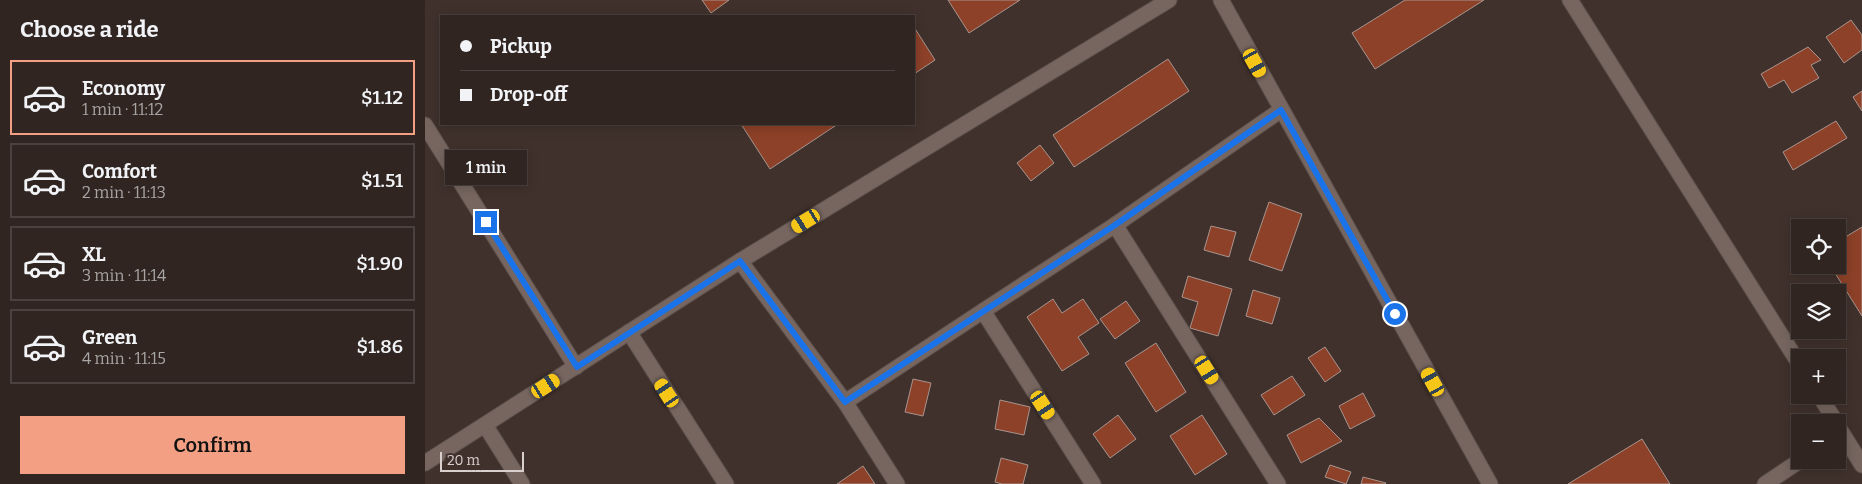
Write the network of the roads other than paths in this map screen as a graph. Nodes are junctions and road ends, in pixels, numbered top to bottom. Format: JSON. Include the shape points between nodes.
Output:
{"nodes":[{"id":1,"x":1169,"y":0,"type":"edge"},
{"id":2,"x":1221,"y":0,"type":"edge"},
{"id":3,"x":1570,"y":0,"type":"edge"},
{"id":4,"x":1281,"y":110,"type":"junction"},
{"id":5,"x":425,"y":126,"type":"edge"},
{"id":6,"x":1115,"y":225,"type":"junction"},
{"id":7,"x":740,"y":261,"type":"junction"},
{"id":8,"x":983,"y":311,"type":"junction"},
{"id":9,"x":629,"y":332,"type":"junction"},
{"id":10,"x":1791,"y":352,"type":"edge"},
{"id":11,"x":577,"y":367,"type":"junction"},
{"id":12,"x":845,"y":402,"type":"junction"},
{"id":13,"x":485,"y":425,"type":"junction"},
{"id":14,"x":1846,"y":441,"type":"edge"},
{"id":15,"x":425,"y":464,"type":"edge"},
{"id":16,"x":1862,"y":465,"type":"edge"},
{"id":17,"x":1791,"y":467,"type":"edge"},
{"id":18,"x":522,"y":484,"type":"edge"},
{"id":19,"x":726,"y":484,"type":"edge"},
{"id":20,"x":897,"y":484,"type":"edge"},
{"id":21,"x":1093,"y":484,"type":"edge"},
{"id":22,"x":1278,"y":484,"type":"edge"},
{"id":23,"x":1490,"y":484,"type":"edge"},
{"id":24,"x":1765,"y":484,"type":"edge"}],
"edges":[{"from":1,"to":7,"type":"street"},
{"from":2,"to":4,"type":"street"},
{"from":3,"to":10,"type":"street"},
{"from":4,"to":6,"type":"street"},
{"from":4,"to":23,"type":"street"},
{"from":5,"to":11,"type":"street"},
{"from":6,"to":8,"type":"street"},
{"from":6,"to":22,"type":"street"},
{"from":7,"to":9,"type":"street"},
{"from":7,"to":12,"type":"street"},
{"from":8,"to":12,"type":"street"},
{"from":8,"to":21,"type":"street"},
{"from":9,"to":11,"type":"street"},
{"from":9,"to":19,"type":"street"},
{"from":11,"to":13,"type":"street"},
{"from":12,"to":20,"type":"street"},
{"from":13,"to":15,"type":"street"},
{"from":13,"to":18,"type":"street"},
{"from":14,"to":16,"type":"street"},
{"from":17,"to":24,"type":"street"}]}
